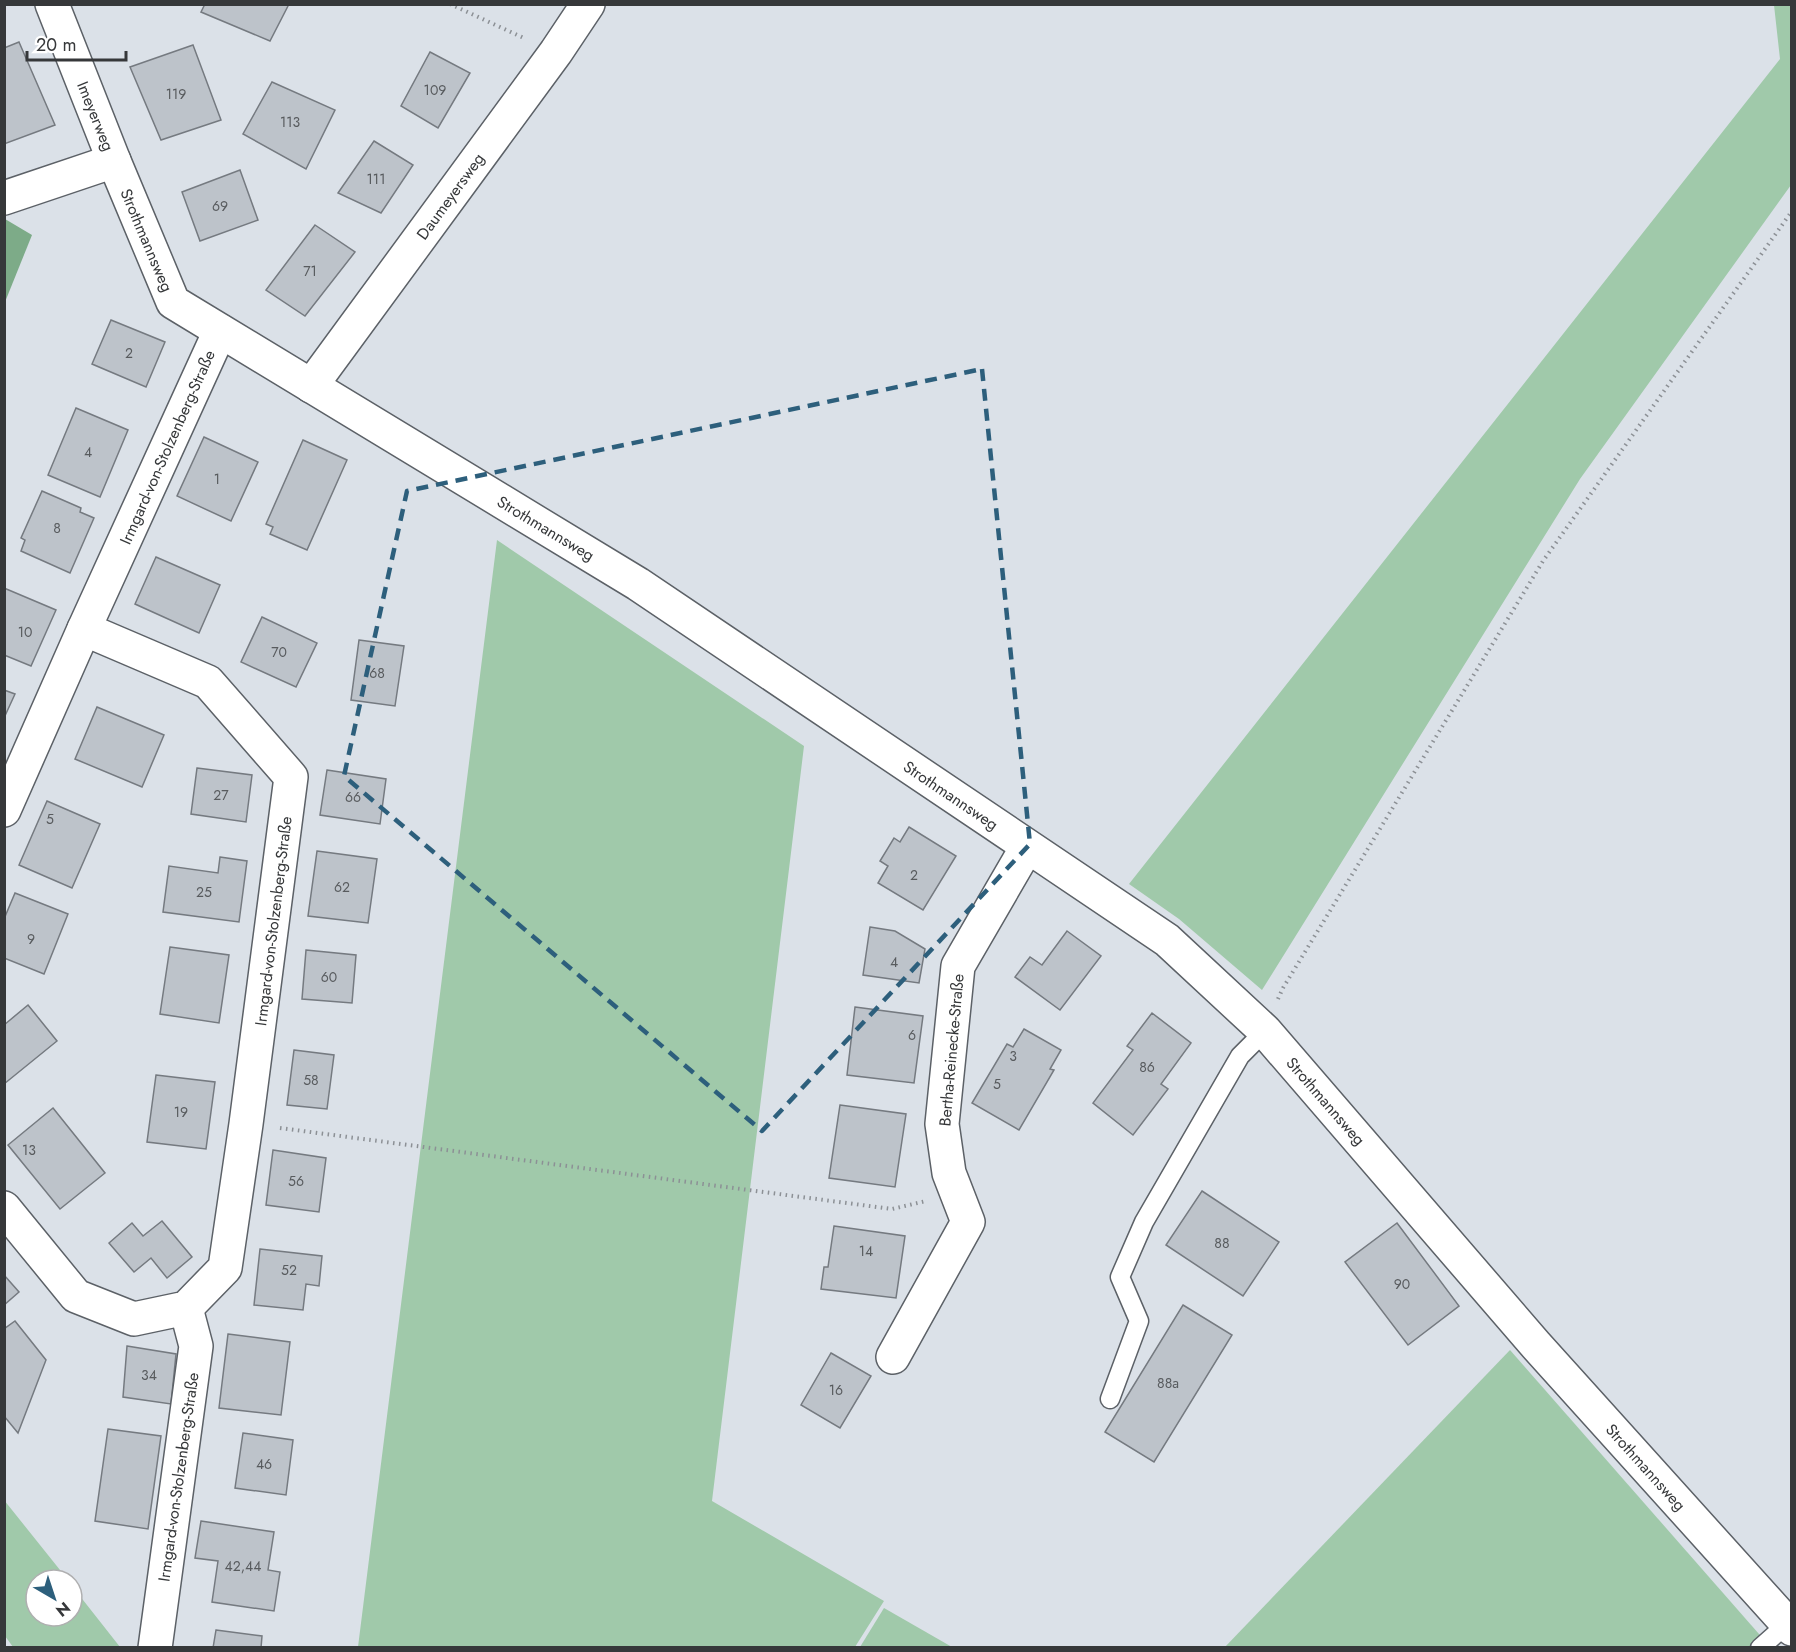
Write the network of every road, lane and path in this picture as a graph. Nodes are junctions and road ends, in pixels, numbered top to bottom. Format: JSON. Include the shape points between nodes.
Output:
{"nodes":[{"id":1,"x":52,"y":4,"type":"edge"},
{"id":2,"x":450,"y":4,"type":"edge"},
{"id":3,"x":588,"y":4,"type":"edge"},
{"id":4,"x":556,"y":52,"type":"junction"},
{"id":5,"x":114,"y":161,"type":"junction"},
{"id":6,"x":4,"y":198,"type":"edge"},
{"id":7,"x":1791,"y":211,"type":"edge"},
{"id":8,"x":220,"y":331,"type":"junction"},
{"id":9,"x":311,"y":386,"type":"junction"},
{"id":10,"x":84,"y":629,"type":"junction"},
{"id":11,"x":4,"y":810,"type":"edge"},
{"id":12,"x":1028,"y":847,"type":"junction"},
{"id":13,"x":1265,"y":1031,"type":"junction"},
{"id":14,"x":246,"y":1124,"type":"junction"},
{"id":15,"x":957,"y":1193,"type":"junction"},
{"id":16,"x":4,"y":1208,"type":"edge"},
{"id":17,"x":186,"y":1308,"type":"junction"},
{"id":18,"x":893,"y":1357,"type":"dead end"},
{"id":19,"x":1110,"y":1399,"type":"dead end"},
{"id":20,"x":1789,"y":1627,"type":"edge"},
{"id":21,"x":156,"y":1647,"type":"edge"},
{"id":22,"x":1760,"y":1647,"type":"edge"}],
"edges":[{"from":1,"to":5,"type":"street","name":"Imeyerweg"},
{"from":2,"to":4,"type":"path"},
{"from":3,"to":4,"type":"street","name":"Daumeyersweg"},
{"from":4,"to":9,"type":"street","name":"Daumeyersweg"},
{"from":5,"to":6,"type":"street"},
{"from":5,"to":8,"type":"street","name":"Strothmannsweg","via":[[173,302]]},
{"from":7,"to":13,"type":"path","via":[[1543,561],[1283,988]]},
{"from":8,"to":9,"type":"street","name":"Strothmannsweg"},
{"from":8,"to":10,"type":"street","name":"Irmgard-von-Stolzenberg-Straße"},
{"from":9,"to":12,"type":"street","name":"Strothmannsweg","via":[[638,584]]},
{"from":10,"to":11,"type":"street","name":"Irmgard-von-Stolzenberg-Straße"},
{"from":10,"to":14,"type":"street","name":"Irmgard-von-Stolzenberg-Straße","via":[[208,682],[291,777]]},
{"from":12,"to":13,"type":"street","name":"Strothmannsweg","via":[[1167,940]]},
{"from":12,"to":15,"type":"street","name":"Bertha-Reinecke-Straße","via":[[958,966],[942,1124],[949,1173]]},
{"from":13,"to":19,"type":"lane","via":[[1240,1056],[1144,1222],[1120,1277],[1139,1321]]},
{"from":13,"to":20,"type":"street","name":"Strothmannsweg","via":[[1534,1344]]},
{"from":14,"to":15,"type":"path","via":[[892,1209]]},
{"from":14,"to":17,"type":"street","name":"Irmgard-von-Stolzenberg-Straße","via":[[225,1269]]},
{"from":15,"to":18,"type":"street","name":"Bertha-Reinecke-Straße","via":[[968,1222]]},
{"from":16,"to":17,"type":"street","via":[[76,1296],[134,1319]]},
{"from":17,"to":21,"type":"street","name":"Irmgard-von-Stolzenberg-Straße","via":[[196,1346]]},
{"from":20,"to":22,"type":"lane"}]}
